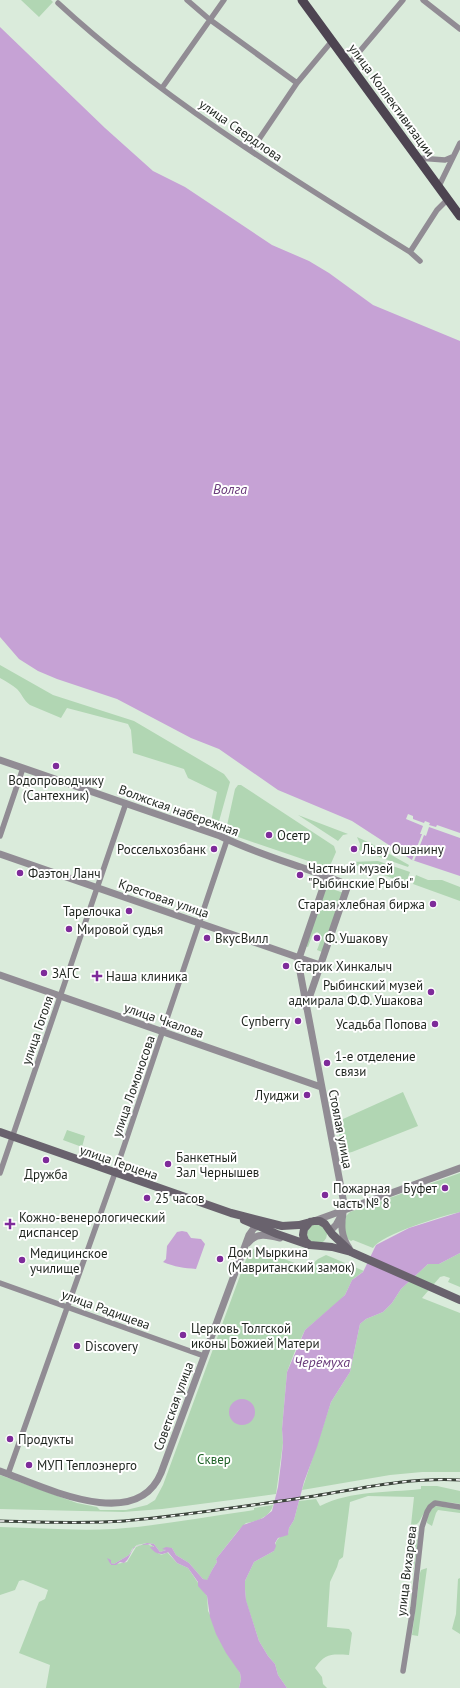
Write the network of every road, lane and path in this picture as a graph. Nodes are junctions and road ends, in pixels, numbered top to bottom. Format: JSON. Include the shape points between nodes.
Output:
{"nodes":[{"id":1,"x":187,"y":0,"type":"edge"},
{"id":2,"x":224,"y":0,"type":"edge"},
{"id":3,"x":302,"y":0,"type":"edge"},
{"id":4,"x":403,"y":0,"type":"edge"},
{"id":5,"x":423,"y":0,"type":"edge"},
{"id":6,"x":58,"y":3,"type":"dead end"},
{"id":7,"x":209,"y":19,"type":"junction"},
{"id":8,"x":460,"y":29,"type":"edge"},
{"id":9,"x":332,"y":41,"type":"junction"},
{"id":10,"x":349,"y":64,"type":"junction"},
{"id":11,"x":297,"y":83,"type":"junction"},
{"id":12,"x":162,"y":88,"type":"junction"},
{"id":13,"x":460,"y":143,"type":"edge"},
{"id":14,"x":251,"y":151,"type":"junction"},
{"id":15,"x":453,"y":157,"type":"junction"},
{"id":16,"x":418,"y":158,"type":"junction"},
{"id":17,"x":438,"y":186,"type":"junction"},
{"id":18,"x":448,"y":199,"type":"junction"},
{"id":19,"x":460,"y":216,"type":"edge"},
{"id":20,"x":410,"y":252,"type":"junction"},
{"id":21,"x":420,"y":261,"type":"dead end"},
{"id":22,"x":0,"y":760,"type":"edge"},
{"id":23,"x":23,"y":768,"type":"junction"},
{"id":24,"x":126,"y":803,"type":"junction"},
{"id":25,"x":0,"y":836,"type":"edge"},
{"id":26,"x":227,"y":840,"type":"junction"},
{"id":27,"x":0,"y":854,"type":"edge"},
{"id":28,"x":327,"y":876,"type":"junction"},
{"id":29,"x":348,"y":886,"type":"joint"},
{"id":30,"x":96,"y":888,"type":"junction"},
{"id":31,"x":200,"y":920,"type":"junction"},
{"id":32,"x":298,"y":957,"type":"junction"},
{"id":33,"x":320,"y":965,"type":"junction"},
{"id":34,"x":0,"y":975,"type":"edge"},
{"id":35,"x":60,"y":996,"type":"junction"},
{"id":36,"x":306,"y":1007,"type":"junction"},
{"id":37,"x":163,"y":1032,"type":"junction"},
{"id":38,"x":321,"y":1087,"type":"junction"},
{"id":39,"x":0,"y":1132,"type":"edge"},
{"id":40,"x":12,"y":1136,"type":"junction"},
{"id":41,"x":460,"y":1168,"type":"edge"},
{"id":42,"x":0,"y":1173,"type":"edge"},
{"id":43,"x":115,"y":1173,"type":"junction"},
{"id":44,"x":344,"y":1211,"type":"junction"},
{"id":45,"x":231,"y":1213,"type":"junction"},
{"id":46,"x":244,"y":1220,"type":"junction"},
{"id":47,"x":312,"y":1221,"type":"junction"},
{"id":48,"x":267,"y":1223,"type":"junction"},
{"id":49,"x":257,"y":1226,"type":"junction"},
{"id":50,"x":330,"y":1231,"type":"junction"},
{"id":51,"x":245,"y":1246,"type":"junction"},
{"id":52,"x":316,"y":1247,"type":"junction"},
{"id":53,"x":351,"y":1252,"type":"junction"},
{"id":54,"x":0,"y":1283,"type":"edge"},
{"id":55,"x":460,"y":1300,"type":"edge"},
{"id":56,"x":68,"y":1307,"type":"junction"},
{"id":57,"x":204,"y":1356,"type":"junction"},
{"id":58,"x":0,"y":1471,"type":"edge"},
{"id":59,"x":8,"y":1474,"type":"junction"},
{"id":60,"x":460,"y":1506,"type":"edge"},
{"id":61,"x":403,"y":1671,"type":"dead end"}],
"edges":[{"from":1,"to":7,"type":"street"},
{"from":2,"to":7,"type":"street"},
{"from":3,"to":9,"type":"main road","name":"улица Коллективизации"},
{"from":4,"to":10,"type":"street"},
{"from":5,"to":8,"type":"street"},
{"from":6,"to":12,"type":"street","name":"улица Свердлова"},
{"from":7,"to":11,"type":"street"},
{"from":7,"to":12,"type":"street"},
{"from":9,"to":10,"type":"main road","name":"улица Коллективизации"},
{"from":9,"to":11,"type":"street"},
{"from":10,"to":16,"type":"main road","name":"улица Коллективизации"},
{"from":11,"to":14,"type":"street"},
{"from":12,"to":14,"type":"street","name":"улица Свердлова"},
{"from":13,"to":15,"type":"street"},
{"from":14,"to":20,"type":"street","name":"улица Свердлова"},
{"from":15,"to":16,"type":"street","via":[[445,160]]},
{"from":15,"to":17,"type":"street"},
{"from":16,"to":17,"type":"main road","name":"улица Коллективизации"},
{"from":17,"to":18,"type":"main road","name":"улица Коллективизации"},
{"from":18,"to":19,"type":"main road","name":"улица Коллективизации"},
{"from":18,"to":20,"type":"street","via":[[437,210]]},
{"from":20,"to":21,"type":"street","name":"улица Свердлова"},
{"from":22,"to":23,"type":"street","name":"Волжская набережная"},
{"from":23,"to":24,"type":"street","name":"Волжская набережная"},
{"from":23,"to":25,"type":"street"},
{"from":24,"to":26,"type":"street","name":"Волжская набережная"},
{"from":24,"to":30,"type":"street","name":"улица Гоголя"},
{"from":26,"to":28,"type":"street","name":"Волжская набережная"},
{"from":26,"to":31,"type":"street","name":"улица Ломоносова"},
{"from":27,"to":30,"type":"street","name":"Крестовая улица"},
{"from":28,"to":29,"type":"street","name":"Волжская набережная"},
{"from":28,"to":32,"type":"street","name":"Стоялая улица"},
{"from":29,"to":33,"type":"street","name":"Стоялая улица"},
{"from":30,"to":31,"type":"street","name":"Крестовая улица"},
{"from":30,"to":35,"type":"street","name":"улица Гоголя"},
{"from":31,"to":32,"type":"street","name":"Крестовая улица"},
{"from":31,"to":37,"type":"street","name":"улица Ломоносова"},
{"from":32,"to":33,"type":"street","name":"Крестовая улица"},
{"from":32,"to":36,"type":"street","name":"Стоялая улица"},
{"from":33,"to":36,"type":"street","name":"Стоялая улица"},
{"from":34,"to":35,"type":"street","name":"улица Чкалова"},
{"from":35,"to":37,"type":"street","name":"улица Чкалова"},
{"from":35,"to":40,"type":"street","name":"улица Гоголя"},
{"from":36,"to":38,"type":"street","name":"Стоялая улица"},
{"from":37,"to":38,"type":"street","name":"улица Чкалова"},
{"from":37,"to":43,"type":"street","name":"улица Ломоносова"},
{"from":38,"to":44,"type":"street","name":"Стоялая улица"},
{"from":39,"to":40,"type":"main road","name":"улица Герцена"},
{"from":40,"to":42,"type":"street","name":"улица Гоголя"},
{"from":40,"to":43,"type":"main road","name":"улица Герцена"},
{"from":41,"to":44,"type":"street"},
{"from":43,"to":45,"type":"main road","name":"улица Герцена"},
{"from":43,"to":56,"type":"street","name":"улица Ломоносова"},
{"from":44,"to":47,"type":"street"},
{"from":44,"to":50,"type":"street"},
{"from":44,"to":53,"type":"street","name":"Стоялая улица","via":[[342,1233]]},
{"from":45,"to":46,"type":"main road","name":"улица Герцена"},
{"from":45,"to":48,"type":"main road","name":"улица Герцена"},
{"from":46,"to":49,"type":"main road","name":"улица Герцена"},
{"from":46,"to":51,"type":"street","name":"Советская улица"},
{"from":47,"to":48,"type":"main road","name":"улица Герцена","via":[[291,1226]]},
{"from":47,"to":50,"type":"main road","via":[[323,1222]]},
{"from":47,"to":52,"type":"main road","via":[[304,1229],[303,1235],[307,1244]]},
{"from":48,"to":49,"type":"street"},
{"from":49,"to":51,"type":"street","name":"Советская улица","via":[[250,1233]]},
{"from":49,"to":52,"type":"main road","name":"улица Герцена"},
{"from":50,"to":52,"type":"main road","via":[[327,1242]]},
{"from":50,"to":53,"type":"main road"},
{"from":51,"to":52,"type":"street","via":[[253,1237],[263,1235]]},
{"from":51,"to":57,"type":"street","name":"Советская улица"},
{"from":52,"to":53,"type":"main road","name":"улица Герцена","via":[[332,1247]]},
{"from":53,"to":55,"type":"main road","name":"улица Герцена"},
{"from":54,"to":56,"type":"street","name":"улица Радищева"},
{"from":56,"to":57,"type":"street","name":"улица Радищева"},
{"from":56,"to":59,"type":"street","name":"улица Ломоносова"},
{"from":57,"to":59,"type":"street","name":"Советская улица","via":[[157,1482],[151,1490],[137,1498],[107,1503],[86,1502]]},
{"from":58,"to":59,"type":"street"},
{"from":60,"to":61,"type":"street","name":"улица Вихарева","via":[[435,1504],[426,1512]]}]}
